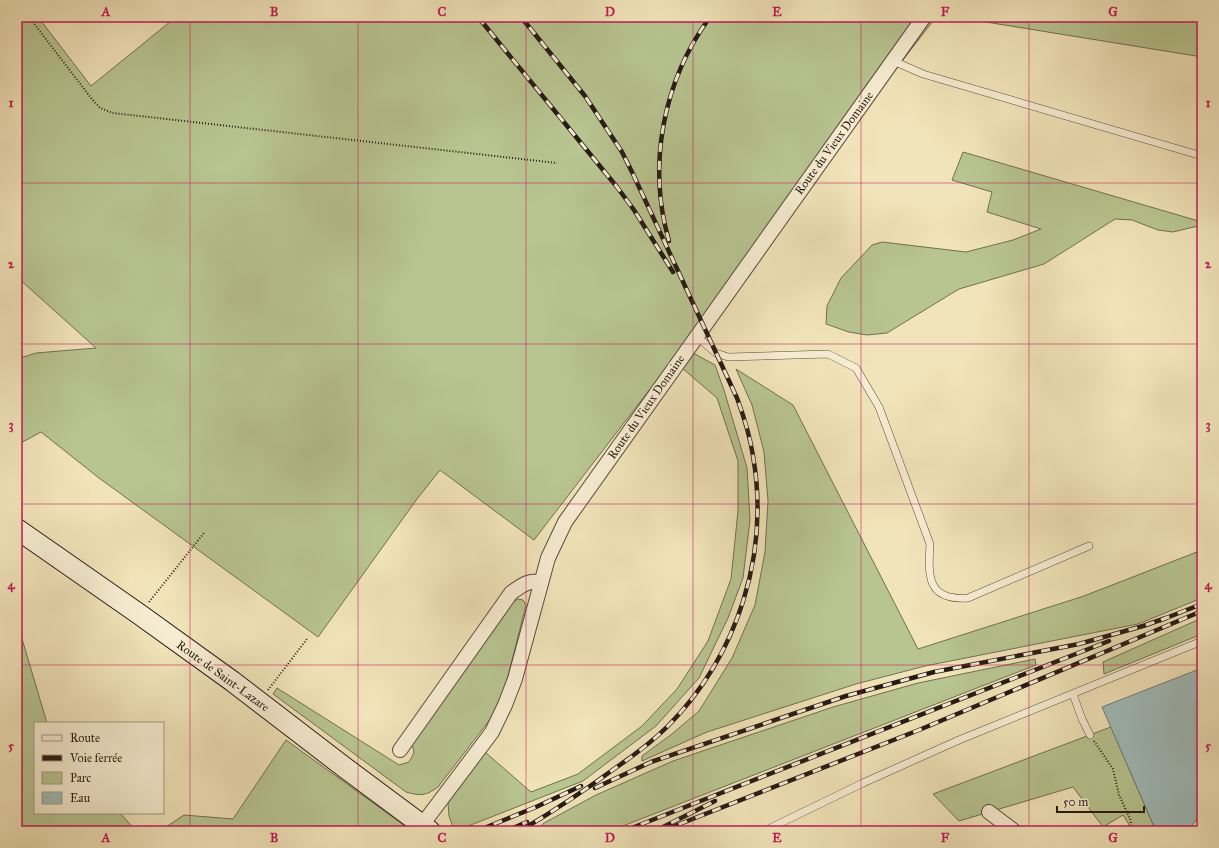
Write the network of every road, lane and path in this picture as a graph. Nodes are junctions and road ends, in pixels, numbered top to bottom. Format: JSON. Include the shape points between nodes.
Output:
{"nodes":[{"id":1,"x":29,"y":17,"type":"edge"},
{"id":2,"x":924,"y":17,"type":"edge"},
{"id":3,"x":893,"y":60,"type":"junction"},
{"id":4,"x":1202,"y":156,"type":"edge"},
{"id":5,"x":557,"y":163,"type":"dead end"},
{"id":6,"x":696,"y":336,"type":"junction"},
{"id":7,"x":18,"y":532,"type":"edge"},
{"id":8,"x":204,"y":533,"type":"dead end"},
{"id":9,"x":1089,"y":546,"type":"dead end"},
{"id":10,"x":541,"y":583,"type":"junction"},
{"id":11,"x":139,"y":614,"type":"junction"},
{"id":12,"x":307,"y":639,"type":"dead end"},
{"id":13,"x":1202,"y":641,"type":"edge"},
{"id":14,"x":1073,"y":694,"type":"junction"},
{"id":15,"x":258,"y":702,"type":"junction"},
{"id":16,"x":1090,"y":735,"type":"joint"},
{"id":17,"x":400,"y":750,"type":"dead end"},
{"id":18,"x":989,"y":812,"type":"dead end"},
{"id":19,"x":1202,"y":824,"type":"edge"},
{"id":20,"x":426,"y":828,"type":"edge"},
{"id":21,"x":764,"y":831,"type":"edge"},
{"id":22,"x":1014,"y":831,"type":"edge"},
{"id":23,"x":1130,"y":831,"type":"edge"},
{"id":24,"x":1197,"y":831,"type":"edge"}],
"edges":[{"from":1,"to":5,"type":"path","via":[[91,98],[100,108],[113,113]]},
{"from":2,"to":3,"type":"street","name":"Route du Vieux Domaine"},
{"from":3,"to":4,"type":"lane","via":[[923,74]]},
{"from":3,"to":6,"type":"street","name":"Route du Vieux Domaine"},
{"from":6,"to":9,"type":"lane","via":[[716,353],[728,357],[828,354],[856,368],[879,407],[930,544],[931,581],[941,594],[956,599],[968,598]]},
{"from":6,"to":10,"type":"street","name":"Route du Vieux Domaine","via":[[565,522],[548,558]]},
{"from":7,"to":11,"type":"main road","name":"Route de Saint-Lazare"},
{"from":8,"to":11,"type":"path"},
{"from":10,"to":17,"type":"street","via":[[535,581],[524,584],[511,593]]},
{"from":10,"to":20,"type":"street","name":"Route du Vieux Domaine","via":[[515,679],[505,705],[492,732]]},
{"from":11,"to":15,"type":"main road","name":"Route de Saint-Lazare"},
{"from":12,"to":15,"type":"path"},
{"from":13,"to":14,"type":"lane"},
{"from":14,"to":16,"type":"lane"},
{"from":14,"to":21,"type":"lane","via":[[959,740]]},
{"from":15,"to":20,"type":"main road","name":"Route de Saint-Lazare"},
{"from":16,"to":23,"type":"path","via":[[1113,769],[1119,795],[1131,821]]},
{"from":18,"to":22,"type":"street"},
{"from":19,"to":24,"type":"path"}]}
